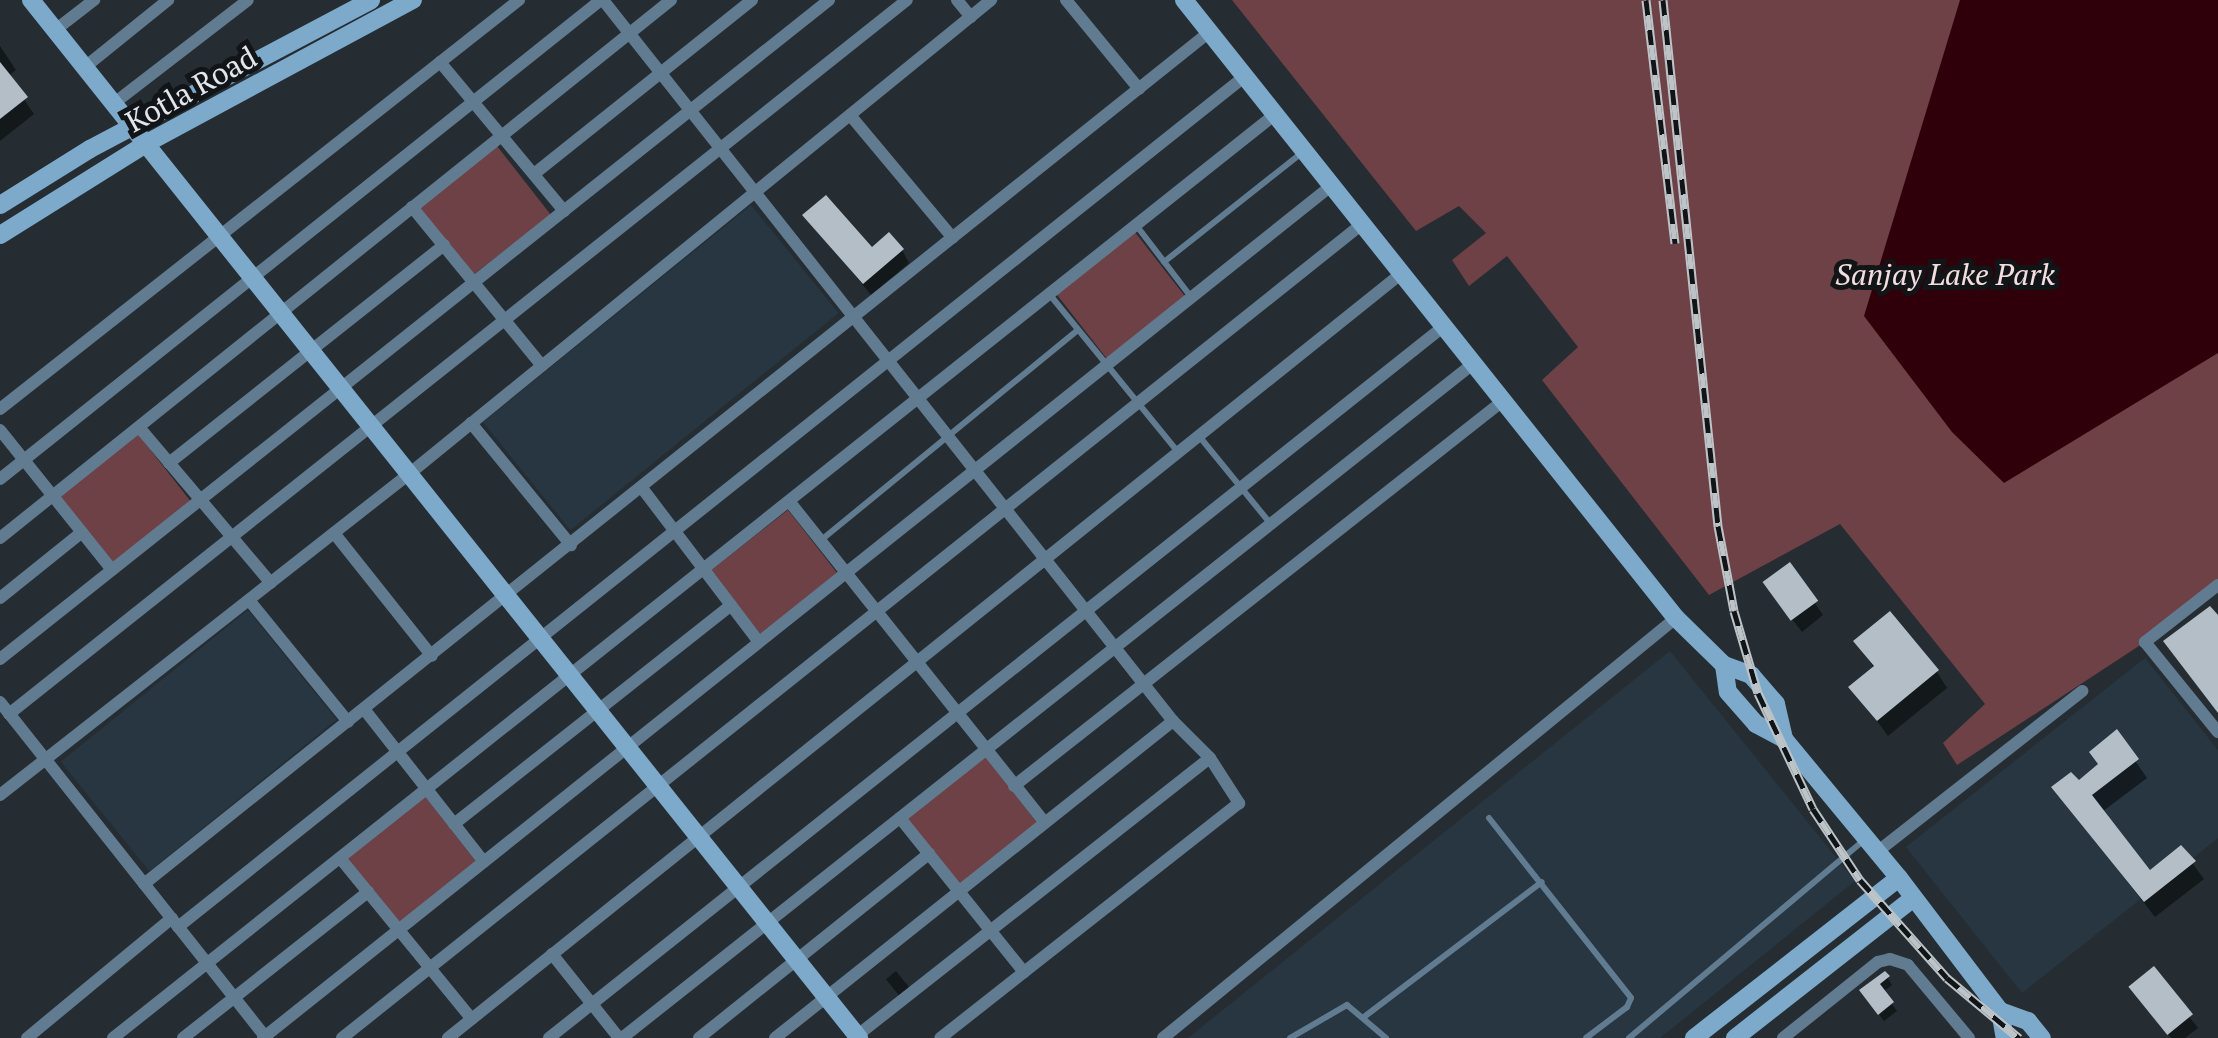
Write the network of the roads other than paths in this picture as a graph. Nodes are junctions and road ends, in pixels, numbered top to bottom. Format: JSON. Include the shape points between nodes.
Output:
{"nodes":[{"id":1,"x":31,"y":0,"type":"edge"},
{"id":2,"x":94,"y":0,"type":"edge"},
{"id":3,"x":168,"y":0,"type":"edge"},
{"id":4,"x":248,"y":0,"type":"edge"},
{"id":5,"x":372,"y":0,"type":"edge"},
{"id":6,"x":413,"y":0,"type":"edge"},
{"id":7,"x":519,"y":0,"type":"edge"},
{"id":8,"x":602,"y":0,"type":"edge"},
{"id":9,"x":671,"y":0,"type":"edge"},
{"id":10,"x":752,"y":0,"type":"edge"},
{"id":11,"x":907,"y":0,"type":"edge"},
{"id":12,"x":957,"y":0,"type":"edge"},
{"id":13,"x":991,"y":0,"type":"edge"},
{"id":14,"x":1066,"y":0,"type":"edge"},
{"id":15,"x":1184,"y":0,"type":"edge"},
{"id":16,"x":822,"y":2,"type":"edge"},
{"id":17,"x":970,"y":17,"type":"junction"},
{"id":18,"x":54,"y":31,"type":"junction"},
{"id":19,"x":1208,"y":33,"type":"junction"},
{"id":20,"x":629,"y":34,"type":"junction"},
{"id":21,"x":440,"y":62,"type":"junction"},
{"id":22,"x":85,"y":67,"type":"junction"},
{"id":23,"x":660,"y":73,"type":"junction"},
{"id":24,"x":1244,"y":77,"type":"junction"},
{"id":25,"x":1140,"y":89,"type":"junction"},
{"id":26,"x":474,"y":102,"type":"junction"},
{"id":27,"x":114,"y":104,"type":"junction"},
{"id":28,"x":690,"y":110,"type":"junction"},
{"id":29,"x":850,"y":115,"type":"junction"},
{"id":30,"x":1274,"y":115,"type":"junction"},
{"id":31,"x":133,"y":125,"type":"junction"},
{"id":32,"x":502,"y":136,"type":"junction"},
{"id":33,"x":146,"y":143,"type":"junction"},
{"id":34,"x":720,"y":149,"type":"junction"},
{"id":35,"x":1304,"y":152,"type":"junction"},
{"id":36,"x":534,"y":174,"type":"junction"},
{"id":37,"x":1332,"y":186,"type":"junction"},
{"id":38,"x":755,"y":192,"type":"junction"},
{"id":39,"x":0,"y":206,"type":"edge"},
{"id":40,"x":412,"y":208,"type":"junction"},
{"id":41,"x":564,"y":211,"type":"junction"},
{"id":42,"x":1362,"y":224,"type":"junction"},
{"id":43,"x":1136,"y":225,"type":"junction"},
{"id":44,"x":0,"y":235,"type":"edge"},
{"id":45,"x":218,"y":236,"type":"junction"},
{"id":46,"x":954,"y":238,"type":"junction"},
{"id":47,"x":444,"y":245,"type":"junction"},
{"id":48,"x":1164,"y":262,"type":"junction"},
{"id":49,"x":1402,"y":273,"type":"junction"},
{"id":50,"x":252,"y":278,"type":"junction"},
{"id":51,"x":474,"y":282,"type":"junction"},
{"id":52,"x":1049,"y":294,"type":"junction"},
{"id":53,"x":1192,"y":298,"type":"junction"},
{"id":54,"x":280,"y":314,"type":"junction"},
{"id":55,"x":854,"y":318,"type":"junction"},
{"id":56,"x":504,"y":320,"type":"junction"},
{"id":57,"x":1444,"y":326,"type":"junction"},
{"id":58,"x":1078,"y":330,"type":"junction"},
{"id":59,"x":310,"y":351,"type":"junction"},
{"id":60,"x":888,"y":360,"type":"junction"},
{"id":61,"x":1474,"y":363,"type":"junction"},
{"id":62,"x":1107,"y":365,"type":"junction"},
{"id":63,"x":542,"y":366,"type":"junction"},
{"id":64,"x":340,"y":388,"type":"junction"},
{"id":65,"x":918,"y":398,"type":"junction"},
{"id":66,"x":1504,"y":400,"type":"junction"},
{"id":67,"x":1138,"y":403,"type":"junction"},
{"id":68,"x":0,"y":409,"type":"edge"},
{"id":69,"x":472,"y":423,"type":"junction"},
{"id":70,"x":371,"y":426,"type":"junction"},
{"id":71,"x":139,"y":427,"type":"junction"},
{"id":72,"x":0,"y":430,"type":"edge"},
{"id":73,"x":948,"y":436,"type":"junction"},
{"id":74,"x":1198,"y":436,"type":"junction"},
{"id":75,"x":1178,"y":452,"type":"junction"},
{"id":76,"x":24,"y":460,"type":"junction"},
{"id":77,"x":170,"y":463,"type":"junction"},
{"id":78,"x":975,"y":470,"type":"junction"},
{"id":79,"x":409,"y":474,"type":"junction"},
{"id":80,"x":0,"y":479,"type":"edge"},
{"id":81,"x":642,"y":488,"type":"junction"},
{"id":82,"x":1241,"y":488,"type":"junction"},
{"id":83,"x":53,"y":496,"type":"junction"},
{"id":84,"x":200,"y":500,"type":"junction"},
{"id":85,"x":789,"y":501,"type":"junction"},
{"id":86,"x":1006,"y":509,"type":"junction"},
{"id":87,"x":1270,"y":524,"type":"junction"},
{"id":88,"x":674,"y":531,"type":"junction"},
{"id":89,"x":82,"y":532,"type":"junction"},
{"id":90,"x":334,"y":533,"type":"junction"},
{"id":91,"x":232,"y":537,"type":"junction"},
{"id":92,"x":0,"y":538,"type":"edge"},
{"id":93,"x":820,"y":541,"type":"junction"},
{"id":94,"x":570,"y":545,"type":"junction"},
{"id":95,"x":1046,"y":559,"type":"junction"},
{"id":96,"x":704,"y":569,"type":"junction"},
{"id":97,"x":112,"y":570,"type":"junction"},
{"id":98,"x":845,"y":574,"type":"junction"},
{"id":99,"x":271,"y":583,"type":"junction"},
{"id":100,"x":2218,"y":585,"type":"edge"},
{"id":101,"x":506,"y":596,"type":"junction"},
{"id":102,"x":0,"y":598,"type":"edge"},
{"id":103,"x":249,"y":600,"type":"junction"},
{"id":104,"x":731,"y":605,"type":"junction"},
{"id":105,"x":1086,"y":611,"type":"junction"},
{"id":106,"x":875,"y":612,"type":"junction"},
{"id":107,"x":1676,"y":618,"type":"junction"},
{"id":108,"x":540,"y":638,"type":"junction"},
{"id":109,"x":759,"y":642,"type":"junction"},
{"id":110,"x":1115,"y":648,"type":"junction"},
{"id":111,"x":432,"y":656,"type":"junction"},
{"id":112,"x":0,"y":659,"type":"edge"},
{"id":113,"x":915,"y":664,"type":"junction"},
{"id":114,"x":1724,"y":665,"type":"junction"},
{"id":115,"x":569,"y":675,"type":"junction"},
{"id":116,"x":1143,"y":682,"type":"junction"},
{"id":117,"x":2082,"y":691,"type":"dead end"},
{"id":118,"x":0,"y":702,"type":"edge"},
{"id":119,"x":364,"y":710,"type":"junction"},
{"id":120,"x":597,"y":710,"type":"junction"},
{"id":121,"x":10,"y":714,"type":"junction"},
{"id":122,"x":956,"y":714,"type":"junction"},
{"id":123,"x":1174,"y":720,"type":"junction"},
{"id":124,"x":348,"y":722,"type":"junction"},
{"id":125,"x":2218,"y":732,"type":"edge"},
{"id":126,"x":1784,"y":739,"type":"junction"},
{"id":127,"x":627,"y":748,"type":"junction"},
{"id":128,"x":986,"y":750,"type":"junction"},
{"id":129,"x":398,"y":752,"type":"junction"},
{"id":130,"x":1210,"y":758,"type":"junction"},
{"id":131,"x":46,"y":760,"type":"junction"},
{"id":132,"x":658,"y":786,"type":"junction"},
{"id":133,"x":1014,"y":786,"type":"junction"},
{"id":134,"x":426,"y":789,"type":"junction"},
{"id":135,"x":0,"y":795,"type":"edge"},
{"id":136,"x":900,"y":818,"type":"junction"},
{"id":137,"x":1489,"y":818,"type":"dead end"},
{"id":138,"x":1045,"y":823,"type":"junction"},
{"id":139,"x":454,"y":824,"type":"junction"},
{"id":140,"x":698,"y":837,"type":"junction"},
{"id":141,"x":1871,"y":845,"type":"junction"},
{"id":142,"x":929,"y":854,"type":"junction"},
{"id":143,"x":340,"y":858,"type":"junction"},
{"id":144,"x":484,"y":862,"type":"junction"},
{"id":145,"x":1899,"y":878,"type":"junction"},
{"id":146,"x":1542,"y":882,"type":"junction"},
{"id":147,"x":144,"y":884,"type":"junction"},
{"id":148,"x":739,"y":887,"type":"junction"},
{"id":149,"x":960,"y":891,"type":"junction"},
{"id":150,"x":368,"y":892,"type":"junction"},
{"id":151,"x":1912,"y":898,"type":"junction"},
{"id":152,"x":175,"y":923,"type":"junction"},
{"id":153,"x":767,"y":923,"type":"junction"},
{"id":154,"x":399,"y":930,"type":"junction"},
{"id":155,"x":990,"y":930,"type":"junction"},
{"id":156,"x":552,"y":954,"type":"junction"},
{"id":157,"x":796,"y":960,"type":"junction"},
{"id":158,"x":207,"y":963,"type":"junction"},
{"id":159,"x":430,"y":968,"type":"junction"},
{"id":160,"x":1024,"y":972,"type":"junction"},
{"id":161,"x":826,"y":997,"type":"junction"},
{"id":162,"x":234,"y":998,"type":"junction"},
{"id":163,"x":592,"y":1004,"type":"junction"},
{"id":164,"x":2000,"y":1011,"type":"junction"},
{"id":165,"x":1364,"y":1017,"type":"junction"},
{"id":166,"x":472,"y":1018,"type":"junction"},
{"id":167,"x":856,"y":1037,"type":"edge"},
{"id":168,"x":26,"y":1038,"type":"edge"},
{"id":169,"x":113,"y":1038,"type":"edge"},
{"id":170,"x":183,"y":1038,"type":"edge"},
{"id":171,"x":265,"y":1038,"type":"edge"},
{"id":172,"x":342,"y":1038,"type":"edge"},
{"id":173,"x":448,"y":1038,"type":"edge"},
{"id":174,"x":549,"y":1038,"type":"edge"},
{"id":175,"x":620,"y":1038,"type":"edge"},
{"id":176,"x":699,"y":1038,"type":"edge"},
{"id":177,"x":775,"y":1038,"type":"edge"},
{"id":178,"x":940,"y":1038,"type":"edge"},
{"id":179,"x":1163,"y":1038,"type":"edge"},
{"id":180,"x":1290,"y":1038,"type":"edge"},
{"id":181,"x":1386,"y":1038,"type":"edge"},
{"id":182,"x":1586,"y":1038,"type":"edge"},
{"id":183,"x":1629,"y":1038,"type":"edge"},
{"id":184,"x":1694,"y":1038,"type":"edge"},
{"id":185,"x":1734,"y":1038,"type":"edge"},
{"id":186,"x":1784,"y":1038,"type":"edge"},
{"id":187,"x":1966,"y":1038,"type":"edge"},
{"id":188,"x":2005,"y":1038,"type":"edge"},
{"id":189,"x":2042,"y":1038,"type":"edge"}],
"edges":[{"from":1,"to":18,"type":"street"},
{"from":2,"to":18,"type":"street"},
{"from":3,"to":22,"type":"street"},
{"from":4,"to":27,"type":"street"},
{"from":5,"to":31,"type":"street","name":"Kotla Road"},
{"from":6,"to":33,"type":"street","name":"Kotla Road"},
{"from":7,"to":21,"type":"street"},
{"from":8,"to":20,"type":"street"},
{"from":8,"to":26,"type":"street"},
{"from":9,"to":20,"type":"street"},
{"from":10,"to":23,"type":"street"},
{"from":11,"to":34,"type":"street"},
{"from":12,"to":17,"type":"street"},
{"from":13,"to":17,"type":"street"},
{"from":14,"to":25,"type":"street"},
{"from":15,"to":19,"type":"street"},
{"from":16,"to":28,"type":"street"},
{"from":17,"to":29,"type":"street"},
{"from":18,"to":22,"type":"street"},
{"from":19,"to":24,"type":"street"},
{"from":19,"to":25,"type":"street"},
{"from":20,"to":23,"type":"street"},
{"from":20,"to":32,"type":"street"},
{"from":21,"to":26,"type":"street"},
{"from":21,"to":45,"type":"street"},
{"from":22,"to":27,"type":"street"},
{"from":23,"to":28,"type":"street"},
{"from":23,"to":36,"type":"street"},
{"from":24,"to":30,"type":"street"},
{"from":24,"to":60,"type":"street"},
{"from":25,"to":46,"type":"street"},
{"from":26,"to":32,"type":"street"},
{"from":26,"to":50,"type":"street"},
{"from":27,"to":31,"type":"street"},
{"from":28,"to":34,"type":"street"},
{"from":28,"to":41,"type":"street"},
{"from":29,"to":38,"type":"street"},
{"from":29,"to":46,"type":"street"},
{"from":30,"to":35,"type":"street"},
{"from":30,"to":43,"type":"street"},
{"from":31,"to":33,"type":"street"},
{"from":31,"to":39,"type":"street","name":"Kotla Road"},
{"from":32,"to":36,"type":"street"},
{"from":32,"to":40,"type":"street"},
{"from":33,"to":44,"type":"street","name":"Kotla Road"},
{"from":33,"to":45,"type":"street"},
{"from":34,"to":38,"type":"street"},
{"from":34,"to":56,"type":"street"},
{"from":35,"to":37,"type":"street"},
{"from":35,"to":48,"type":"lane"},
{"from":36,"to":41,"type":"street"},
{"from":37,"to":42,"type":"street"},
{"from":37,"to":53,"type":"street"},
{"from":38,"to":55,"type":"street"},
{"from":38,"to":63,"type":"street"},
{"from":40,"to":47,"type":"street"},
{"from":40,"to":54,"type":"street"},
{"from":41,"to":51,"type":"street"},
{"from":42,"to":49,"type":"street"},
{"from":42,"to":67,"type":"street"},
{"from":43,"to":48,"type":"lane"},
{"from":43,"to":52,"type":"street"},
{"from":45,"to":50,"type":"street"},
{"from":45,"to":68,"type":"street"},
{"from":46,"to":55,"type":"street"},
{"from":47,"to":51,"type":"street"},
{"from":47,"to":59,"type":"street"},
{"from":48,"to":53,"type":"lane"},
{"from":49,"to":57,"type":"street"},
{"from":49,"to":74,"type":"street"},
{"from":50,"to":54,"type":"street"},
{"from":50,"to":76,"type":"street"},
{"from":51,"to":56,"type":"street"},
{"from":51,"to":64,"type":"street"},
{"from":52,"to":58,"type":"lane"},
{"from":52,"to":65,"type":"street"},
{"from":53,"to":62,"type":"street"},
{"from":54,"to":59,"type":"street"},
{"from":54,"to":71,"type":"street"},
{"from":55,"to":60,"type":"street"},
{"from":55,"to":81,"type":"street"},
{"from":56,"to":63,"type":"street"},
{"from":56,"to":70,"type":"street"},
{"from":57,"to":61,"type":"street"},
{"from":57,"to":82,"type":"street"},
{"from":58,"to":62,"type":"lane"},
{"from":58,"to":73,"type":"lane"},
{"from":59,"to":64,"type":"street"},
{"from":59,"to":77,"type":"street"},
{"from":60,"to":65,"type":"street"},
{"from":60,"to":88,"type":"street"},
{"from":61,"to":66,"type":"street"},
{"from":61,"to":87,"type":"street"},
{"from":62,"to":67,"type":"lane"},
{"from":62,"to":78,"type":"street"},
{"from":63,"to":69,"type":"street"},
{"from":64,"to":70,"type":"street"},
{"from":64,"to":84,"type":"street"},
{"from":65,"to":73,"type":"street"},
{"from":65,"to":85,"type":"street"},
{"from":66,"to":107,"type":"street"},
{"from":66,"to":116,"type":"street"},
{"from":67,"to":75,"type":"lane"},
{"from":67,"to":86,"type":"street"},
{"from":69,"to":79,"type":"street"},
{"from":69,"to":94,"type":"street"},
{"from":70,"to":79,"type":"street"},
{"from":70,"to":91,"type":"street"},
{"from":71,"to":77,"type":"street"},
{"from":71,"to":83,"type":"street"},
{"from":72,"to":76,"type":"street"},
{"from":73,"to":78,"type":"street"},
{"from":73,"to":93,"type":"lane"},
{"from":74,"to":75,"type":"street"},
{"from":74,"to":82,"type":"lane"},
{"from":75,"to":95,"type":"street"},
{"from":76,"to":80,"type":"street"},
{"from":76,"to":83,"type":"street"},
{"from":77,"to":84,"type":"street"},
{"from":78,"to":86,"type":"street"},
{"from":78,"to":98,"type":"street"},
{"from":79,"to":90,"type":"street"},
{"from":79,"to":101,"type":"street"},
{"from":81,"to":88,"type":"street"},
{"from":81,"to":94,"type":"street"},
{"from":82,"to":87,"type":"lane"},
{"from":82,"to":105,"type":"street"},
{"from":83,"to":89,"type":"street"},
{"from":83,"to":92,"type":"street"},
{"from":84,"to":91,"type":"street"},
{"from":84,"to":97,"type":"street"},
{"from":85,"to":93,"type":"street"},
{"from":85,"to":96,"type":"street"},
{"from":86,"to":95,"type":"street"},
{"from":86,"to":106,"type":"street"},
{"from":87,"to":110,"type":"street"},
{"from":88,"to":96,"type":"street"},
{"from":88,"to":108,"type":"street"},
{"from":89,"to":97,"type":"street"},
{"from":89,"to":102,"type":"street"},
{"from":90,"to":99,"type":"street"},
{"from":90,"to":111,"type":"street"},
{"from":91,"to":99,"type":"street"},
{"from":91,"to":121,"type":"street"},
{"from":93,"to":98,"type":"street"},
{"from":94,"to":101,"type":"street"},
{"from":95,"to":105,"type":"street"},
{"from":95,"to":113,"type":"street"},
{"from":96,"to":104,"type":"street"},
{"from":96,"to":115,"type":"street"},
{"from":97,"to":112,"type":"street"},
{"from":98,"to":106,"type":"street"},
{"from":98,"to":109,"type":"street"},
{"from":99,"to":103,"type":"street"},
{"from":100,"to":125,"type":"street","via":[[2145,642]]},
{"from":101,"to":108,"type":"street"},
{"from":101,"to":111,"type":"street"},
{"from":103,"to":124,"type":"street"},
{"from":103,"to":131,"type":"street"},
{"from":104,"to":109,"type":"street"},
{"from":104,"to":120,"type":"street"},
{"from":105,"to":110,"type":"street"},
{"from":105,"to":122,"type":"street"},
{"from":106,"to":113,"type":"street"},
{"from":106,"to":132,"type":"street"},
{"from":107,"to":114,"type":"street"},
{"from":107,"to":179,"type":"street"},
{"from":108,"to":115,"type":"street"},
{"from":108,"to":129,"type":"street"},
{"from":109,"to":127,"type":"street"},
{"from":110,"to":116,"type":"street"},
{"from":110,"to":128,"type":"street"},
{"from":111,"to":119,"type":"street"},
{"from":113,"to":122,"type":"street"},
{"from":113,"to":140,"type":"street"},
{"from":114,"to":126,"type":"street","via":[[1728,692],[1756,724]]},
{"from":114,"to":126,"type":"street","via":[[1751,675],[1776,704]]},
{"from":115,"to":120,"type":"street"},
{"from":115,"to":134,"type":"street"},
{"from":116,"to":123,"type":"street"},
{"from":116,"to":133,"type":"street"},
{"from":117,"to":141,"type":"street"},
{"from":118,"to":121,"type":"street"},
{"from":119,"to":124,"type":"street"},
{"from":119,"to":129,"type":"street"},
{"from":120,"to":127,"type":"street"},
{"from":120,"to":139,"type":"street"},
{"from":121,"to":131,"type":"street"},
{"from":122,"to":128,"type":"street"},
{"from":122,"to":148,"type":"street"},
{"from":123,"to":130,"type":"street"},
{"from":123,"to":138,"type":"street"},
{"from":124,"to":147,"type":"street"},
{"from":126,"to":141,"type":"street"},
{"from":127,"to":132,"type":"street"},
{"from":127,"to":144,"type":"street"},
{"from":128,"to":133,"type":"street"},
{"from":128,"to":136,"type":"street"},
{"from":129,"to":134,"type":"street"},
{"from":129,"to":152,"type":"street"},
{"from":130,"to":155,"type":"street"},
{"from":130,"to":160,"type":"street","via":[[1239,804],[1232,813]]},
{"from":131,"to":135,"type":"street"},
{"from":131,"to":147,"type":"street"},
{"from":132,"to":140,"type":"street"},
{"from":132,"to":159,"type":"street"},
{"from":133,"to":138,"type":"street"},
{"from":134,"to":139,"type":"street"},
{"from":134,"to":143,"type":"street"},
{"from":136,"to":142,"type":"street"},
{"from":136,"to":153,"type":"street"},
{"from":137,"to":146,"type":"lane"},
{"from":138,"to":149,"type":"street"},
{"from":139,"to":144,"type":"street"},
{"from":140,"to":148,"type":"street"},
{"from":140,"to":156,"type":"street"},
{"from":141,"to":145,"type":"street"},
{"from":141,"to":183,"type":"lane"},
{"from":142,"to":149,"type":"street"},
{"from":142,"to":157,"type":"street"},
{"from":143,"to":150,"type":"street"},
{"from":143,"to":158,"type":"street"},
{"from":144,"to":154,"type":"street"},
{"from":145,"to":151,"type":"street"},
{"from":145,"to":184,"type":"street"},
{"from":146,"to":165,"type":"lane"},
{"from":146,"to":182,"type":"lane","via":[[1631,998]]},
{"from":147,"to":152,"type":"street"},
{"from":148,"to":153,"type":"street"},
{"from":148,"to":163,"type":"street"},
{"from":149,"to":155,"type":"street"},
{"from":149,"to":161,"type":"street"},
{"from":150,"to":154,"type":"street"},
{"from":150,"to":162,"type":"street"},
{"from":151,"to":164,"type":"street"},
{"from":151,"to":185,"type":"street"},
{"from":152,"to":158,"type":"street"},
{"from":152,"to":168,"type":"street"},
{"from":153,"to":157,"type":"street"},
{"from":153,"to":175,"type":"street"},
{"from":154,"to":159,"type":"street"},
{"from":154,"to":171,"type":"street"},
{"from":155,"to":160,"type":"street"},
{"from":155,"to":167,"type":"street"},
{"from":156,"to":163,"type":"street"},
{"from":156,"to":166,"type":"street"},
{"from":157,"to":161,"type":"street"},
{"from":157,"to":176,"type":"street"},
{"from":158,"to":162,"type":"street"},
{"from":158,"to":169,"type":"street"},
{"from":159,"to":166,"type":"street"},
{"from":159,"to":172,"type":"street"},
{"from":160,"to":178,"type":"street"},
{"from":161,"to":167,"type":"street"},
{"from":161,"to":177,"type":"street"},
{"from":162,"to":170,"type":"street"},
{"from":162,"to":171,"type":"street"},
{"from":163,"to":174,"type":"street"},
{"from":163,"to":175,"type":"street"},
{"from":164,"to":188,"type":"street"},
{"from":164,"to":189,"type":"street","via":[[2028,1021]]},
{"from":165,"to":180,"type":"lane","via":[[1347,1004]]},
{"from":165,"to":181,"type":"lane"},
{"from":166,"to":173,"type":"street"},
{"from":186,"to":187,"type":"street","via":[[1890,958],[1908,966]]}]}
